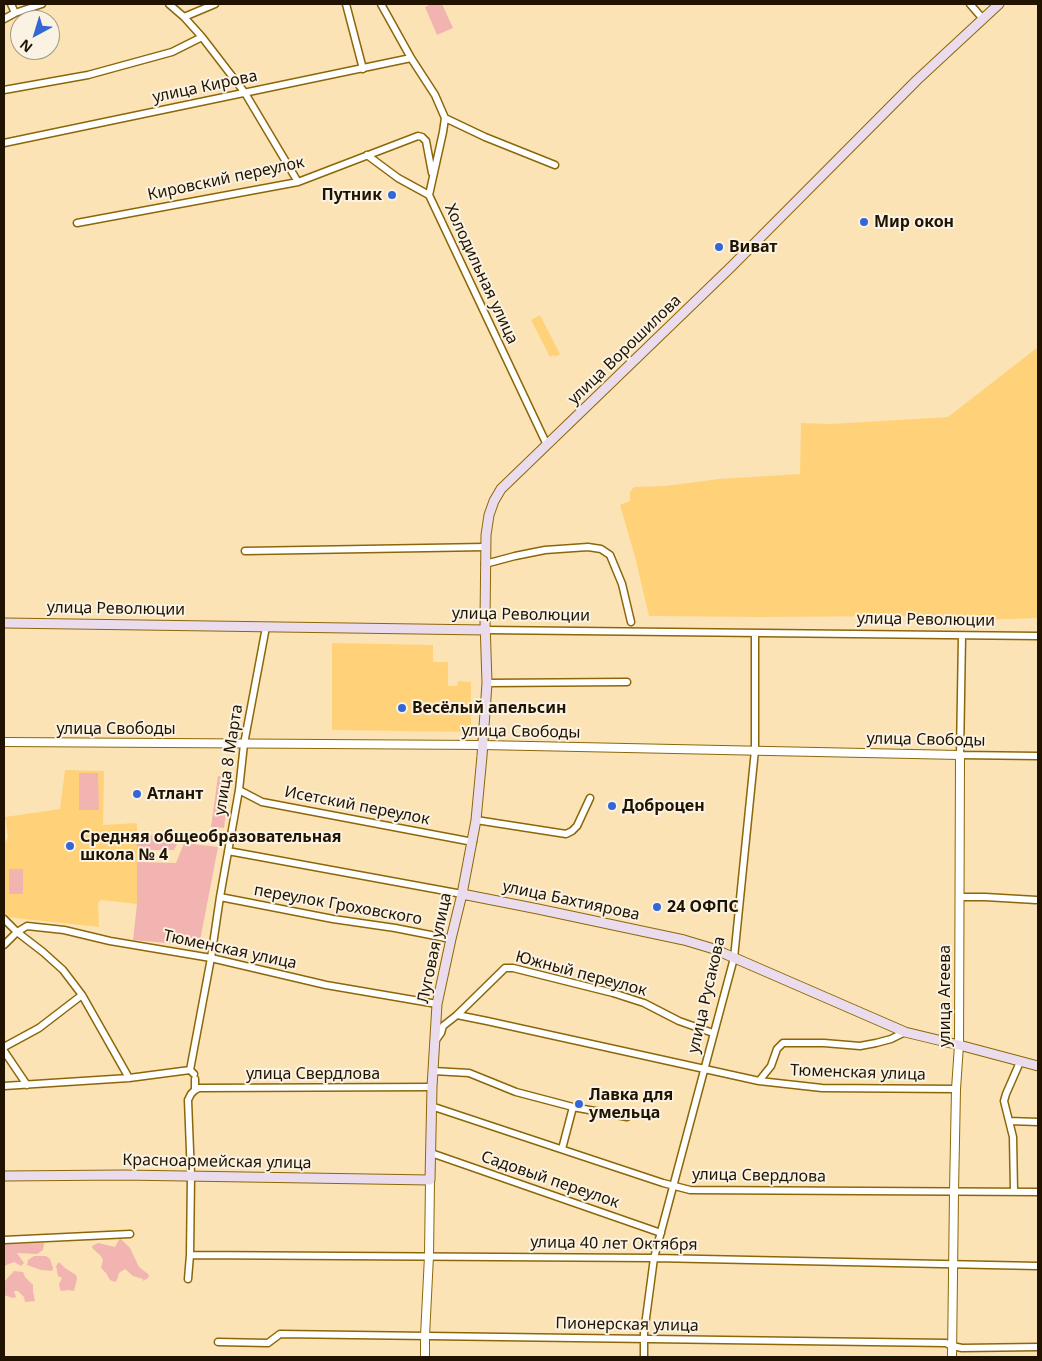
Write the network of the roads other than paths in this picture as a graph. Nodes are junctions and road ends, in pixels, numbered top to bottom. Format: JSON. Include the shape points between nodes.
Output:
{"nodes":[{"id":1,"x":42,"y":4,"type":"edge"},
{"id":2,"x":169,"y":4,"type":"edge"},
{"id":3,"x":215,"y":4,"type":"edge"},
{"id":4,"x":346,"y":4,"type":"edge"},
{"id":5,"x":381,"y":4,"type":"edge"},
{"id":6,"x":970,"y":4,"type":"edge"},
{"id":7,"x":999,"y":4,"type":"edge"},
{"id":8,"x":24,"y":10,"type":"edge"},
{"id":9,"x":184,"y":17,"type":"junction"},
{"id":10,"x":983,"y":19,"type":"junction"},
{"id":11,"x":202,"y":37,"type":"junction"},
{"id":12,"x":411,"y":58,"type":"junction"},
{"id":13,"x":363,"y":68,"type":"junction"},
{"id":14,"x":4,"y":90,"type":"edge"},
{"id":15,"x":245,"y":93,"type":"junction"},
{"id":16,"x":445,"y":118,"type":"junction"},
{"id":17,"x":4,"y":137,"type":"edge"},
{"id":18,"x":4,"y":143,"type":"edge"},
{"id":19,"x":367,"y":155,"type":"junction"},
{"id":20,"x":555,"y":165,"type":"dead end"},
{"id":21,"x":433,"y":178,"type":"junction"},
{"id":22,"x":298,"y":182,"type":"junction"},
{"id":23,"x":429,"y":195,"type":"junction"},
{"id":24,"x":77,"y":223,"type":"dead end"},
{"id":25,"x":547,"y":445,"type":"junction"},
{"id":26,"x":486,"y":547,"type":"junction"},
{"id":27,"x":245,"y":551,"type":"dead end"},
{"id":28,"x":485,"y":564,"type":"junction"},
{"id":29,"x":4,"y":622,"type":"edge"},
{"id":30,"x":631,"y":622,"type":"dead end"},
{"id":31,"x":266,"y":627,"type":"junction"},
{"id":32,"x":486,"y":630,"type":"junction"},
{"id":33,"x":755,"y":633,"type":"junction"},
{"id":34,"x":962,"y":636,"type":"junction"},
{"id":35,"x":1038,"y":636,"type":"edge"},
{"id":36,"x":627,"y":682,"type":"dead end"},
{"id":37,"x":487,"y":683,"type":"junction"},
{"id":38,"x":4,"y":742,"type":"edge"},
{"id":39,"x":244,"y":744,"type":"junction"},
{"id":40,"x":483,"y":745,"type":"junction"},
{"id":41,"x":755,"y":750,"type":"junction"},
{"id":42,"x":960,"y":755,"type":"junction"},
{"id":43,"x":1038,"y":756,"type":"edge"},
{"id":44,"x":240,"y":790,"type":"junction"},
{"id":45,"x":590,"y":798,"type":"dead end"},
{"id":46,"x":476,"y":820,"type":"junction"},
{"id":47,"x":472,"y":842,"type":"junction"},
{"id":48,"x":228,"y":850,"type":"junction"},
{"id":49,"x":462,"y":894,"type":"junction"},
{"id":50,"x":220,"y":897,"type":"junction"},
{"id":51,"x":960,"y":897,"type":"junction"},
{"id":52,"x":1036,"y":900,"type":"dead end"},
{"id":53,"x":4,"y":919,"type":"edge"},
{"id":54,"x":17,"y":932,"type":"junction"},
{"id":55,"x":451,"y":939,"type":"junction"},
{"id":56,"x":4,"y":945,"type":"edge"},
{"id":57,"x":210,"y":958,"type":"junction"},
{"id":58,"x":734,"y":958,"type":"junction"},
{"id":59,"x":82,"y":995,"type":"junction"},
{"id":60,"x":438,"y":1004,"type":"junction"},
{"id":61,"x":457,"y":1015,"type":"junction"},
{"id":62,"x":905,"y":1032,"type":"junction"},
{"id":63,"x":713,"y":1033,"type":"junction"},
{"id":64,"x":434,"y":1042,"type":"junction"},
{"id":65,"x":959,"y":1045,"type":"junction"},
{"id":66,"x":4,"y":1049,"type":"edge"},
{"id":67,"x":1020,"y":1062,"type":"junction"},
{"id":68,"x":1038,"y":1066,"type":"edge"},
{"id":69,"x":704,"y":1069,"type":"junction"},
{"id":70,"x":433,"y":1071,"type":"junction"},
{"id":71,"x":193,"y":1074,"type":"junction"},
{"id":72,"x":129,"y":1078,"type":"junction"},
{"id":73,"x":759,"y":1081,"type":"junction"},
{"id":74,"x":27,"y":1085,"type":"junction"},
{"id":75,"x":4,"y":1086,"type":"edge"},
{"id":76,"x":432,"y":1087,"type":"junction"},
{"id":77,"x":956,"y":1089,"type":"junction"},
{"id":78,"x":195,"y":1090,"type":"junction"},
{"id":79,"x":431,"y":1106,"type":"junction"},
{"id":80,"x":573,"y":1107,"type":"junction"},
{"id":81,"x":627,"y":1117,"type":"dead end"},
{"id":82,"x":1009,"y":1121,"type":"junction"},
{"id":83,"x":1038,"y":1122,"type":"edge"},
{"id":84,"x":562,"y":1149,"type":"junction"},
{"id":85,"x":431,"y":1153,"type":"junction"},
{"id":86,"x":4,"y":1176,"type":"edge"},
{"id":87,"x":191,"y":1176,"type":"junction"},
{"id":88,"x":430,"y":1180,"type":"junction"},
{"id":89,"x":673,"y":1185,"type":"junction"},
{"id":90,"x":954,"y":1192,"type":"junction"},
{"id":91,"x":1014,"y":1192,"type":"junction"},
{"id":92,"x":1038,"y":1192,"type":"edge"},
{"id":93,"x":661,"y":1233,"type":"junction"},
{"id":94,"x":130,"y":1234,"type":"dead end"},
{"id":95,"x":4,"y":1240,"type":"edge"},
{"id":96,"x":190,"y":1255,"type":"junction"},
{"id":97,"x":429,"y":1256,"type":"junction"},
{"id":98,"x":654,"y":1258,"type":"junction"},
{"id":99,"x":952,"y":1265,"type":"junction"},
{"id":100,"x":1038,"y":1266,"type":"edge"},
{"id":101,"x":188,"y":1279,"type":"dead end"},
{"id":102,"x":425,"y":1336,"type":"junction"},
{"id":103,"x":644,"y":1340,"type":"junction"},
{"id":104,"x":218,"y":1342,"type":"dead end"},
{"id":105,"x":952,"y":1346,"type":"junction"},
{"id":106,"x":1038,"y":1347,"type":"edge"},
{"id":107,"x":425,"y":1357,"type":"edge"},
{"id":108,"x":644,"y":1357,"type":"edge"},
{"id":109,"x":952,"y":1357,"type":"edge"}],
"edges":[{"from":1,"to":8,"type":"street"},
{"from":2,"to":9,"type":"street"},
{"from":3,"to":9,"type":"street"},
{"from":4,"to":13,"type":"street"},
{"from":5,"to":12,"type":"street"},
{"from":6,"to":10,"type":"street"},
{"from":7,"to":10,"type":"main road","name":"улица Ворошилова"},
{"from":9,"to":11,"type":"street"},
{"from":10,"to":25,"type":"main road","name":"улица Ворошилова"},
{"from":11,"to":14,"type":"street","via":[[172,52],[88,75]]},
{"from":11,"to":15,"type":"street"},
{"from":12,"to":13,"type":"street","name":"улица Кирова"},
{"from":12,"to":16,"type":"street","via":[[435,95]]},
{"from":13,"to":15,"type":"street","name":"улица Кирова"},
{"from":15,"to":18,"type":"street","name":"улица Кирова"},
{"from":15,"to":22,"type":"street"},
{"from":16,"to":20,"type":"street"},
{"from":16,"to":21,"type":"street","name":"Холодильная улица"},
{"from":17,"to":18,"type":"street"},
{"from":19,"to":21,"type":"street","name":"Кировский переулок","via":[[422,137],[428,145]]},
{"from":19,"to":22,"type":"street","name":"Кировский переулок"},
{"from":19,"to":23,"type":"street","via":[[398,178]]},
{"from":21,"to":23,"type":"street","name":"Холодильная улица"},
{"from":22,"to":24,"type":"street","name":"Кировский переулок"},
{"from":23,"to":25,"type":"street","name":"Холодильная улица"},
{"from":25,"to":26,"type":"main road","name":"улица Ворошилова","via":[[501,489],[489,515]]},
{"from":26,"to":27,"type":"street"},
{"from":26,"to":28,"type":"main road","name":"Луговая улица"},
{"from":28,"to":30,"type":"street","via":[[545,550],[601,549],[610,555],[613,562]]},
{"from":28,"to":32,"type":"main road","name":"Луговая улица"},
{"from":29,"to":31,"type":"main road","name":"улица Революции"},
{"from":31,"to":32,"type":"main road","name":"улица Революции"},
{"from":31,"to":39,"type":"street","name":"улица 8 Марта"},
{"from":32,"to":33,"type":"street","name":"улица Революции"},
{"from":32,"to":37,"type":"main road","name":"Луговая улица"},
{"from":33,"to":34,"type":"street","name":"улица Революции"},
{"from":33,"to":41,"type":"street","name":"улица Русакова"},
{"from":34,"to":35,"type":"street","name":"улица Революции"},
{"from":34,"to":42,"type":"street","name":"улица Агеева"},
{"from":36,"to":37,"type":"street"},
{"from":37,"to":40,"type":"main road","name":"Луговая улица"},
{"from":38,"to":39,"type":"street","name":"улица Свободы"},
{"from":39,"to":40,"type":"street","name":"улица Свободы"},
{"from":39,"to":44,"type":"street","name":"улица 8 Марта"},
{"from":40,"to":41,"type":"street","name":"улица Свободы"},
{"from":40,"to":46,"type":"main road","name":"Луговая улица"},
{"from":41,"to":42,"type":"street","name":"улица Свободы"},
{"from":41,"to":58,"type":"street","name":"улица Русакова"},
{"from":42,"to":43,"type":"street","name":"улица Свободы"},
{"from":42,"to":51,"type":"street","name":"улица Агеева"},
{"from":44,"to":47,"type":"street","name":"Исетский переулок","via":[[262,802]]},
{"from":44,"to":48,"type":"street","name":"улица 8 Марта"},
{"from":45,"to":46,"type":"street","via":[[577,826],[566,834]]},
{"from":46,"to":47,"type":"main road","name":"Луговая улица"},
{"from":47,"to":49,"type":"main road","name":"Луговая улица"},
{"from":48,"to":49,"type":"street","name":"улица Бахтиярова"},
{"from":48,"to":50,"type":"street","name":"улица 8 Марта"},
{"from":49,"to":55,"type":"main road","name":"Луговая улица"},
{"from":49,"to":58,"type":"main road","name":"улица Бахтиярова","via":[[684,940]]},
{"from":50,"to":55,"type":"street","name":"переулок Гроховского"},
{"from":50,"to":57,"type":"street","name":"улица 8 Марта"},
{"from":51,"to":52,"type":"street"},
{"from":51,"to":65,"type":"street","name":"улица Агеева"},
{"from":53,"to":54,"type":"street"},
{"from":54,"to":56,"type":"street"},
{"from":54,"to":57,"type":"street","name":"Тюменская улица","via":[[27,926],[64,930]]},
{"from":54,"to":59,"type":"street","via":[[63,970]]},
{"from":55,"to":60,"type":"main road","name":"Луговая улица"},
{"from":57,"to":60,"type":"street","name":"Тюменская улица","via":[[326,985]]},
{"from":57,"to":71,"type":"street","name":"улица 8 Марта"},
{"from":58,"to":62,"type":"main road","name":"улица Бахтиярова"},
{"from":58,"to":63,"type":"street","name":"улица Русакова"},
{"from":59,"to":66,"type":"street","via":[[39,1028]]},
{"from":59,"to":72,"type":"street"},
{"from":60,"to":64,"type":"main road","name":"Луговая улица"},
{"from":61,"to":63,"type":"street","name":"Южный переулок","via":[[505,968],[513,968],[644,1003],[679,1021]]},
{"from":61,"to":64,"type":"street","via":[[443,1026]]},
{"from":61,"to":69,"type":"street","name":"Тюменская улица"},
{"from":62,"to":65,"type":"main road","name":"улица Бахтиярова"},
{"from":62,"to":73,"type":"street","name":"Тюменская улица","via":[[891,1039],[860,1046],[783,1043]]},
{"from":63,"to":69,"type":"street","name":"улица Русакова"},
{"from":64,"to":70,"type":"main road","name":"Луговая улица"},
{"from":65,"to":67,"type":"main road","name":"улица Бахтиярова"},
{"from":65,"to":77,"type":"street","name":"улица Агеева"},
{"from":66,"to":74,"type":"street"},
{"from":67,"to":68,"type":"main road","name":"улица Бахтиярова"},
{"from":67,"to":82,"type":"street","via":[[1004,1101]]},
{"from":69,"to":73,"type":"street","name":"Тюменская улица"},
{"from":69,"to":89,"type":"street","name":"улица Русакова"},
{"from":70,"to":76,"type":"main road","name":"Луговая улица"},
{"from":70,"to":80,"type":"street","via":[[469,1073],[516,1092]]},
{"from":71,"to":72,"type":"street"},
{"from":71,"to":78,"type":"street","name":"улица 8 Марта"},
{"from":72,"to":74,"type":"street"},
{"from":73,"to":77,"type":"street","name":"Тюменская улица","via":[[822,1088]]},
{"from":74,"to":75,"type":"street"},
{"from":76,"to":78,"type":"street","name":"улица Свердлова"},
{"from":76,"to":79,"type":"main road","name":"Луговая улица"},
{"from":77,"to":90,"type":"street","name":"улица Агеева"},
{"from":78,"to":87,"type":"street","name":"улица 8 Марта","via":[[188,1100]]},
{"from":79,"to":84,"type":"street","name":"улица Свердлова"},
{"from":79,"to":85,"type":"main road","name":"Луговая улица"},
{"from":80,"to":81,"type":"street"},
{"from":80,"to":84,"type":"street"},
{"from":82,"to":83,"type":"street"},
{"from":82,"to":91,"type":"street","via":[[1013,1137]]},
{"from":84,"to":89,"type":"street","name":"улица Свердлова"},
{"from":85,"to":88,"type":"main road","name":"Луговая улица"},
{"from":85,"to":93,"type":"street","name":"Садовый переулок"},
{"from":86,"to":87,"type":"main road","name":"Красноармейская улица"},
{"from":87,"to":88,"type":"main road","name":"Красноармейская улица"},
{"from":87,"to":96,"type":"street","name":"улица 8 Марта"},
{"from":88,"to":97,"type":"street","name":"Луговая улица"},
{"from":89,"to":90,"type":"street","name":"улица Свердлова","via":[[690,1190]]},
{"from":89,"to":93,"type":"street","name":"улица Русакова"},
{"from":90,"to":91,"type":"street","name":"улица Свердлова"},
{"from":90,"to":99,"type":"street","name":"улица Агеева"},
{"from":91,"to":92,"type":"street","name":"улица Свердлова"},
{"from":93,"to":98,"type":"street","name":"улица Русакова"},
{"from":94,"to":95,"type":"street"},
{"from":96,"to":97,"type":"street","name":"улица 40 лет Октября"},
{"from":96,"to":101,"type":"street","name":"улица 8 Марта"},
{"from":97,"to":98,"type":"street","name":"улица 40 лет Октября"},
{"from":97,"to":102,"type":"street","name":"Луговая улица"},
{"from":98,"to":99,"type":"street","name":"улица 40 лет Октября"},
{"from":98,"to":103,"type":"street","name":"улица Русакова"},
{"from":99,"to":100,"type":"street","name":"улица 40 лет Октября"},
{"from":99,"to":105,"type":"street","name":"улица Агеева"},
{"from":102,"to":103,"type":"street","name":"Пионерская улица"},
{"from":102,"to":104,"type":"street","name":"Пионерская улица","via":[[280,1334],[268,1343]]},
{"from":102,"to":107,"type":"street","name":"Луговая улица"},
{"from":103,"to":105,"type":"street","name":"Пионерская улица","via":[[946,1343]]},
{"from":103,"to":108,"type":"street","name":"улица Русакова"},
{"from":105,"to":106,"type":"street","name":"Пионерская улица"},
{"from":105,"to":109,"type":"street","name":"улица Агеева"}]}
